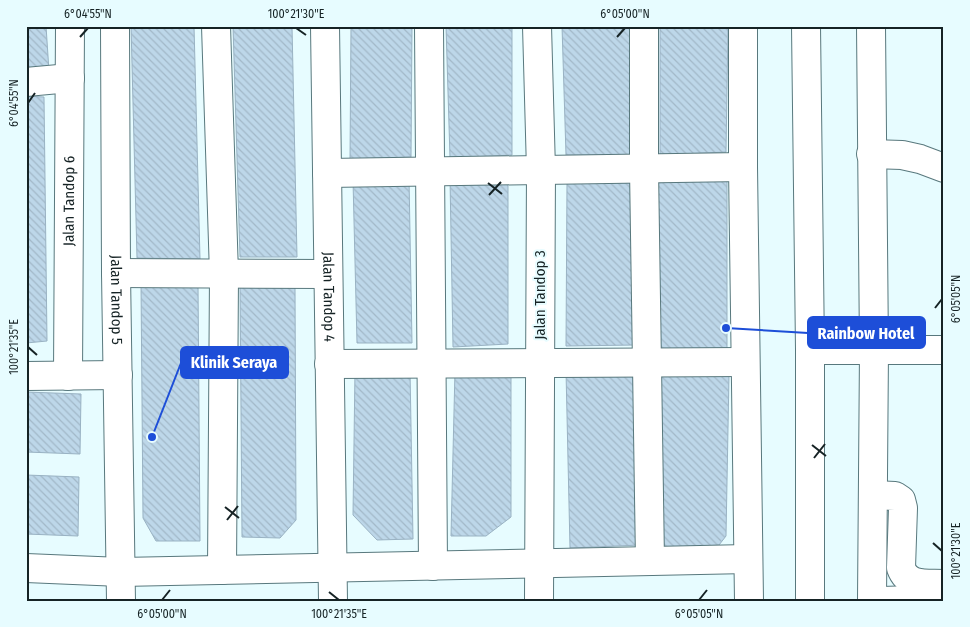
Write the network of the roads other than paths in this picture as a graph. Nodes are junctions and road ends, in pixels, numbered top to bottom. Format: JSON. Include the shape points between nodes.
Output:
{"nodes":[{"id":1,"x":70,"y":26,"type":"edge"},
{"id":2,"x":115,"y":26,"type":"edge"},
{"id":3,"x":216,"y":26,"type":"edge"},
{"id":4,"x":325,"y":26,"type":"edge"},
{"id":5,"x":429,"y":26,"type":"edge"},
{"id":6,"x":536,"y":26,"type":"edge"},
{"id":7,"x":644,"y":26,"type":"edge"},
{"id":8,"x":743,"y":26,"type":"edge"},
{"id":9,"x":806,"y":26,"type":"edge"},
{"id":10,"x":871,"y":26,"type":"edge"},
{"id":11,"x":70,"y":78,"type":"junction"},
{"id":12,"x":26,"y":82,"type":"edge"},
{"id":13,"x":871,"y":154,"type":"junction"},
{"id":14,"x":743,"y":167,"type":"junction"},
{"id":15,"x":944,"y":168,"type":"edge"},
{"id":16,"x":644,"y":169,"type":"junction"},
{"id":17,"x":541,"y":170,"type":"junction"},
{"id":18,"x":430,"y":172,"type":"junction"},
{"id":19,"x":327,"y":174,"type":"junction"},
{"id":20,"x":116,"y":273,"type":"junction"},
{"id":21,"x":224,"y":274,"type":"junction"},
{"id":22,"x":328,"y":274,"type":"junction"},
{"id":23,"x":810,"y":350,"type":"junction"},
{"id":24,"x":874,"y":350,"type":"junction"},
{"id":25,"x":944,"y":350,"type":"edge"},
{"id":26,"x":647,"y":362,"type":"junction"},
{"id":27,"x":745,"y":362,"type":"junction"},
{"id":28,"x":540,"y":363,"type":"junction"},
{"id":29,"x":329,"y":364,"type":"junction"},
{"id":30,"x":431,"y":364,"type":"junction"},
{"id":31,"x":118,"y":375,"type":"junction"},
{"id":32,"x":26,"y":376,"type":"edge"},
{"id":33,"x":68,"y":376,"type":"junction"},
{"id":34,"x":873,"y":495,"type":"junction"},
{"id":35,"x":748,"y":559,"type":"junction"},
{"id":36,"x":650,"y":561,"type":"junction"},
{"id":37,"x":540,"y":564,"type":"junction"},
{"id":38,"x":433,"y":566,"type":"junction"},
{"id":39,"x":26,"y":568,"type":"edge"},
{"id":40,"x":332,"y":568,"type":"junction"},
{"id":41,"x":222,"y":570,"type":"junction"},
{"id":42,"x":121,"y":572,"type":"junction"},
{"id":43,"x":944,"y":584,"type":"edge"},
{"id":44,"x":944,"y":599,"type":"edge"},
{"id":45,"x":121,"y":601,"type":"edge"},
{"id":46,"x":333,"y":601,"type":"edge"},
{"id":47,"x":539,"y":601,"type":"edge"},
{"id":48,"x":748,"y":601,"type":"edge"},
{"id":49,"x":810,"y":601,"type":"edge"},
{"id":50,"x":872,"y":601,"type":"edge"},
{"id":51,"x":882,"y":601,"type":"edge"}],
"edges":[{"from":1,"to":11,"type":"street","name":"Jalan Tandop 6"},
{"from":2,"to":20,"type":"street","name":"Jalan Tandop 5"},
{"from":3,"to":21,"type":"street"},
{"from":4,"to":19,"type":"street","name":"Jalan Tandop 4"},
{"from":5,"to":18,"type":"street"},
{"from":6,"to":17,"type":"street","name":"Jalan Tandop 3"},
{"from":7,"to":16,"type":"street"},
{"from":8,"to":14,"type":"street"},
{"from":9,"to":23,"type":"street"},
{"from":10,"to":13,"type":"street"},
{"from":11,"to":12,"type":"street"},
{"from":11,"to":33,"type":"street","name":"Jalan Tandop 6"},
{"from":13,"to":15,"type":"street","via":[[920,159]]},
{"from":13,"to":24,"type":"street"},
{"from":14,"to":16,"type":"street"},
{"from":14,"to":27,"type":"street"},
{"from":16,"to":17,"type":"street"},
{"from":16,"to":26,"type":"street"},
{"from":17,"to":18,"type":"street"},
{"from":17,"to":28,"type":"street","name":"Jalan Tandop 3"},
{"from":18,"to":19,"type":"street"},
{"from":18,"to":30,"type":"street"},
{"from":19,"to":22,"type":"street","name":"Jalan Tandop 4"},
{"from":20,"to":21,"type":"street"},
{"from":20,"to":31,"type":"street","name":"Jalan Tandop 5"},
{"from":21,"to":22,"type":"street"},
{"from":21,"to":41,"type":"street"},
{"from":22,"to":29,"type":"street","name":"Jalan Tandop 4"},
{"from":23,"to":24,"type":"street"},
{"from":23,"to":49,"type":"street"},
{"from":24,"to":25,"type":"street"},
{"from":24,"to":34,"type":"street"},
{"from":26,"to":27,"type":"street"},
{"from":26,"to":28,"type":"street"},
{"from":26,"to":36,"type":"street"},
{"from":27,"to":35,"type":"street"},
{"from":28,"to":30,"type":"street"},
{"from":28,"to":37,"type":"street","name":"Jalan Tandop 3"},
{"from":29,"to":30,"type":"street"},
{"from":29,"to":40,"type":"street","name":"Jalan Tandop 4"},
{"from":30,"to":38,"type":"street"},
{"from":31,"to":33,"type":"street"},
{"from":31,"to":42,"type":"street","name":"Jalan Tandop 5"},
{"from":32,"to":33,"type":"street"},
{"from":34,"to":43,"type":"street","via":[[895,496],[901,500],[900,568],[903,574],[918,583]]},
{"from":34,"to":50,"type":"street"},
{"from":35,"to":36,"type":"street"},
{"from":35,"to":48,"type":"street"},
{"from":36,"to":37,"type":"street"},
{"from":37,"to":38,"type":"street"},
{"from":37,"to":47,"type":"street","name":"Jalan Tandop 3"},
{"from":38,"to":40,"type":"street"},
{"from":39,"to":42,"type":"street"},
{"from":40,"to":41,"type":"street"},
{"from":40,"to":46,"type":"street","name":"Jalan Tandop 4"},
{"from":41,"to":42,"type":"street"},
{"from":42,"to":45,"type":"street","name":"Jalan Tandop 5"},
{"from":44,"to":51,"type":"street"}]}
